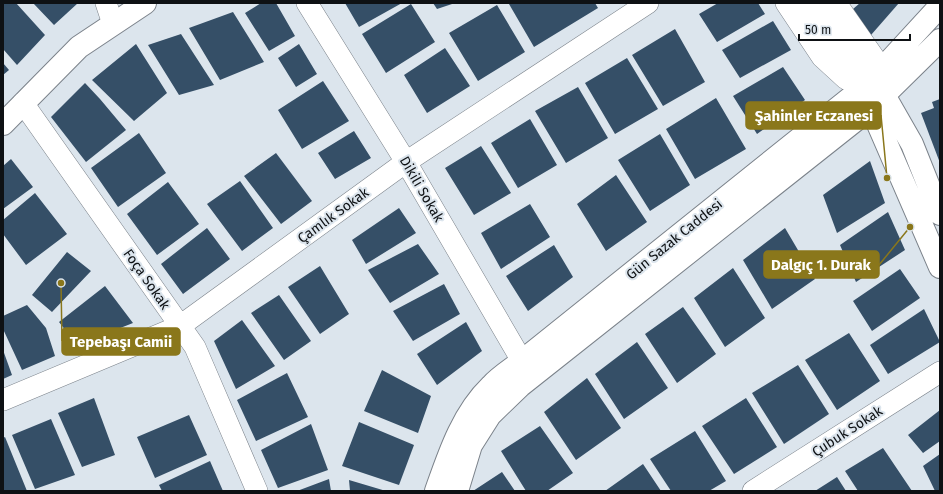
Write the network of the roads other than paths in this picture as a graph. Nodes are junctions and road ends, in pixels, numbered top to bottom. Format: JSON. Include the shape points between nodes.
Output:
{"nodes":[{"id":1,"x":106,"y":3,"type":"edge"},
{"id":2,"x":145,"y":3,"type":"edge"},
{"id":3,"x":307,"y":3,"type":"edge"},
{"id":4,"x":648,"y":3,"type":"edge"},
{"id":5,"x":786,"y":3,"type":"edge"},
{"id":6,"x":801,"y":3,"type":"edge"},
{"id":7,"x":820,"y":3,"type":"edge"},
{"id":8,"x":836,"y":3,"type":"edge"},
{"id":9,"x":940,"y":6,"type":"edge"},
{"id":10,"x":113,"y":24,"type":"junction"},
{"id":11,"x":940,"y":40,"type":"edge"},
{"id":12,"x":874,"y":89,"type":"junction"},
{"id":13,"x":23,"y":103,"type":"junction"},
{"id":14,"x":3,"y":124,"type":"edge"},
{"id":15,"x":406,"y":162,"type":"junction"},
{"id":16,"x":940,"y":214,"type":"edge"},
{"id":17,"x":940,"y":267,"type":"edge"},
{"id":18,"x":180,"y":326,"type":"junction"},
{"id":19,"x":527,"y":369,"type":"junction"},
{"id":20,"x":940,"y":372,"type":"edge"},
{"id":21,"x":3,"y":400,"type":"edge"},
{"id":22,"x":257,"y":491,"type":"edge"},
{"id":23,"x":436,"y":491,"type":"edge"},
{"id":24,"x":457,"y":491,"type":"edge"},
{"id":25,"x":753,"y":491,"type":"edge"}],
"edges":[{"from":1,"to":10,"type":"street"},
{"from":2,"to":10,"type":"main road"},
{"from":3,"to":15,"type":"street","name":"Dikili Sokak"},
{"from":4,"to":15,"type":"street","name":"Çamlık Sokak"},
{"from":5,"to":12,"type":"street","via":[[822,57]]},
{"from":6,"to":12,"type":"main road"},
{"from":7,"to":12,"type":"main road"},
{"from":8,"to":12,"type":"street"},
{"from":9,"to":12,"type":"main road","name":"Gün Sazak Caddesi"},
{"from":10,"to":13,"type":"main road","via":[[79,47]]},
{"from":11,"to":12,"type":"main road","name":"Gün Sazak Caddesi"},
{"from":12,"to":16,"type":"main road","via":[[912,144]]},
{"from":12,"to":17,"type":"main road"},
{"from":12,"to":19,"type":"main road","name":"Gün Sazak Caddesi"},
{"from":13,"to":14,"type":"main road"},
{"from":13,"to":18,"type":"street","name":"Foça Sokak"},
{"from":15,"to":18,"type":"street","name":"Çamlık Sokak"},
{"from":15,"to":19,"type":"street","name":"Dikili Sokak"},
{"from":18,"to":21,"type":"street","name":"Çamlık Sokak"},
{"from":18,"to":22,"type":"street","name":"Foça Sokak","via":[[195,347]]},
{"from":19,"to":23,"type":"main road","name":"Gün Sazak Caddesi","via":[[491,385],[470,410],[452,445]]},
{"from":19,"to":24,"type":"main road","name":"Gün Sazak Caddesi","via":[[520,386],[490,414],[471,445]]},
{"from":20,"to":25,"type":"street","name":"Çubuk Sokak"}]}
